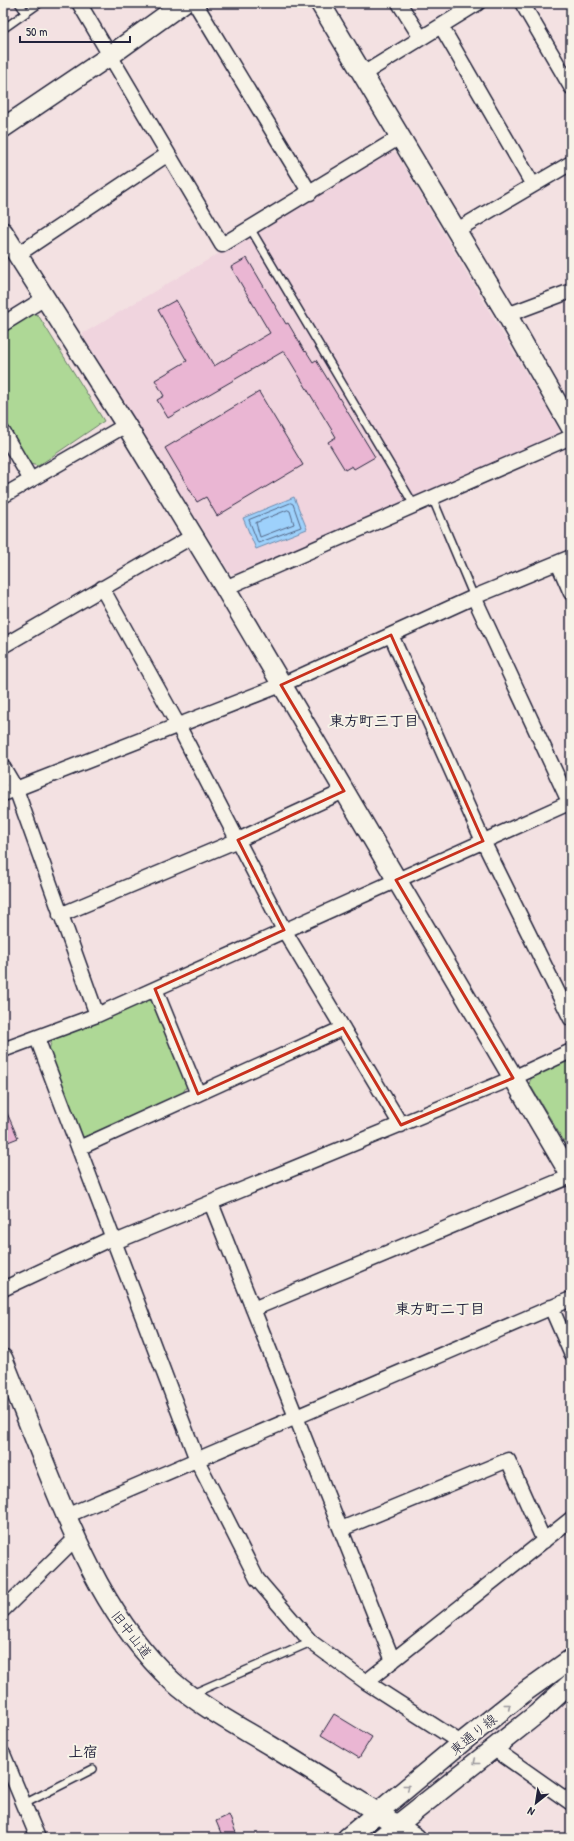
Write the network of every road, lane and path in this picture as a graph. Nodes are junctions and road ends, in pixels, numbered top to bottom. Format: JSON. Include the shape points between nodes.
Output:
{"nodes":[{"id":1,"x":20,"y":3,"type":"edge"},
{"id":2,"x":40,"y":3,"type":"edge"},
{"id":3,"x":79,"y":3,"type":"edge"},
{"id":4,"x":183,"y":3,"type":"edge"},
{"id":5,"x":195,"y":3,"type":"edge"},
{"id":6,"x":320,"y":3,"type":"edge"},
{"id":7,"x":399,"y":3,"type":"edge"},
{"id":8,"x":478,"y":3,"type":"edge"},
{"id":9,"x":522,"y":3,"type":"edge"},
{"id":10,"x":26,"y":13,"type":"junction"},
{"id":11,"x":441,"y":26,"type":"junction"},
{"id":12,"x":3,"y":29,"type":"edge"},
{"id":13,"x":421,"y":38,"type":"junction"},
{"id":14,"x":111,"y":55,"type":"junction"},
{"id":15,"x":364,"y":74,"type":"junction"},
{"id":16,"x":571,"y":87,"type":"edge"},
{"id":17,"x":3,"y":128,"type":"edge"},
{"id":18,"x":400,"y":137,"type":"junction"},
{"id":19,"x":168,"y":154,"type":"junction"},
{"id":20,"x":571,"y":163,"type":"edge"},
{"id":21,"x":533,"y":186,"type":"junction"},
{"id":22,"x":310,"y":193,"type":"junction"},
{"id":23,"x":250,"y":228,"type":"junction"},
{"id":24,"x":457,"y":230,"type":"junction"},
{"id":25,"x":3,"y":232,"type":"edge"},
{"id":26,"x":17,"y":255,"type":"junction"},
{"id":27,"x":571,"y":291,"type":"edge"},
{"id":28,"x":45,"y":298,"type":"junction"},
{"id":29,"x":507,"y":315,"type":"junction"},
{"id":30,"x":3,"y":324,"type":"edge"},
{"id":31,"x":126,"y":424,"type":"junction"},
{"id":32,"x":571,"y":427,"type":"edge"},
{"id":33,"x":3,"y":432,"type":"edge"},
{"id":34,"x":571,"y":437,"type":"edge"},
{"id":35,"x":31,"y":480,"type":"junction"},
{"id":36,"x":3,"y":496,"type":"edge"},
{"id":37,"x":432,"y":497,"type":"junction"},
{"id":38,"x":414,"y":505,"type":"junction"},
{"id":39,"x":193,"y":536,"type":"junction"},
{"id":40,"x":565,"y":560,"type":"edge"},
{"id":41,"x":102,"y":588,"type":"junction"},
{"id":42,"x":225,"y":588,"type":"junction"},
{"id":43,"x":571,"y":593,"type":"edge"},
{"id":44,"x":474,"y":597,"type":"junction"},
{"id":45,"x":391,"y":636,"type":"junction"},
{"id":46,"x":3,"y":646,"type":"edge"},
{"id":47,"x":281,"y":685,"type":"junction"},
{"id":48,"x":178,"y":725,"type":"junction"},
{"id":49,"x":3,"y":767,"type":"edge"},
{"id":50,"x":9,"y":791,"type":"edge"},
{"id":51,"x":344,"y":791,"type":"junction"},
{"id":52,"x":570,"y":803,"type":"edge"},
{"id":53,"x":238,"y":840,"type":"junction"},
{"id":54,"x":483,"y":841,"type":"junction"},
{"id":55,"x":396,"y":880,"type":"junction"},
{"id":56,"x":60,"y":915,"type":"junction"},
{"id":57,"x":284,"y":930,"type":"junction"},
{"id":58,"x":155,"y":989,"type":"junction"},
{"id":59,"x":96,"y":1015,"type":"junction"},
{"id":60,"x":571,"y":1018,"type":"edge"},
{"id":61,"x":343,"y":1028,"type":"junction"},
{"id":62,"x":37,"y":1038,"type":"junction"},
{"id":63,"x":3,"y":1050,"type":"edge"},
{"id":64,"x":571,"y":1051,"type":"edge"},
{"id":65,"x":513,"y":1078,"type":"junction"},
{"id":66,"x":198,"y":1094,"type":"junction"},
{"id":67,"x":401,"y":1125,"type":"junction"},
{"id":68,"x":79,"y":1148,"type":"junction"},
{"id":69,"x":571,"y":1176,"type":"edge"},
{"id":70,"x":211,"y":1203,"type":"junction"},
{"id":71,"x":114,"y":1239,"type":"junction"},
{"id":72,"x":3,"y":1290,"type":"edge"},
{"id":73,"x":571,"y":1299,"type":"edge"},
{"id":74,"x":551,"y":1307,"type":"junction"},
{"id":75,"x":253,"y":1309,"type":"junction"},
{"id":76,"x":571,"y":1353,"type":"edge"},
{"id":77,"x":3,"y":1359,"type":"edge"},
{"id":78,"x":296,"y":1417,"type":"junction"},
{"id":79,"x":197,"y":1460,"type":"junction"},
{"id":80,"x":66,"y":1516,"type":"junction"},
{"id":81,"x":571,"y":1519,"type":"edge"},
{"id":82,"x":341,"y":1529,"type":"junction"},
{"id":83,"x":75,"y":1539,"type":"junction"},
{"id":84,"x":544,"y":1541,"type":"junction"},
{"id":85,"x":3,"y":1610,"type":"edge"},
{"id":86,"x":311,"y":1642,"type":"junction"},
{"id":87,"x":571,"y":1659,"type":"edge"},
{"id":88,"x":393,"y":1661,"type":"junction"},
{"id":89,"x":366,"y":1682,"type":"junction"},
{"id":90,"x":571,"y":1683,"type":"edge"},
{"id":91,"x":190,"y":1694,"type":"junction"},
{"id":92,"x":461,"y":1743,"type":"junction"},
{"id":93,"x":493,"y":1748,"type":"junction"},
{"id":94,"x":3,"y":1754,"type":"edge"},
{"id":95,"x":93,"y":1769,"type":"dead end"},
{"id":96,"x":7,"y":1773,"type":"edge"},
{"id":97,"x":571,"y":1803,"type":"edge"},
{"id":98,"x":24,"y":1804,"type":"junction"},
{"id":99,"x":377,"y":1812,"type":"junction"},
{"id":100,"x":397,"y":1825,"type":"junction"},
{"id":101,"x":38,"y":1838,"type":"edge"},
{"id":102,"x":347,"y":1838,"type":"edge"},
{"id":103,"x":381,"y":1838,"type":"edge"},
{"id":104,"x":416,"y":1838,"type":"edge"}],
"edges":[{"from":1,"to":10,"type":"lane"},
{"from":2,"to":10,"type":"lane"},
{"from":3,"to":14,"type":"street"},
{"from":4,"to":14,"type":"street"},
{"from":5,"to":22,"type":"street"},
{"from":6,"to":15,"type":"street"},
{"from":7,"to":13,"type":"street"},
{"from":8,"to":11,"type":"street"},
{"from":9,"to":16,"type":"street"},
{"from":10,"to":12,"type":"lane"},
{"from":11,"to":13,"type":"street"},
{"from":11,"to":21,"type":"street"},
{"from":13,"to":15,"type":"street"},
{"from":14,"to":17,"type":"street"},
{"from":14,"to":19,"type":"street"},
{"from":15,"to":18,"type":"street"},
{"from":18,"to":22,"type":"street"},
{"from":18,"to":24,"type":"street"},
{"from":19,"to":23,"type":"street","via":[[222,245]]},
{"from":19,"to":26,"type":"street"},
{"from":20,"to":21,"type":"street"},
{"from":21,"to":24,"type":"street"},
{"from":22,"to":23,"type":"street"},
{"from":23,"to":38,"type":"lane"},
{"from":24,"to":29,"type":"street"},
{"from":25,"to":26,"type":"street"},
{"from":26,"to":28,"type":"street"},
{"from":27,"to":29,"type":"street"},
{"from":28,"to":30,"type":"street"},
{"from":28,"to":31,"type":"street"},
{"from":29,"to":32,"type":"street"},
{"from":31,"to":35,"type":"street"},
{"from":31,"to":39,"type":"street"},
{"from":33,"to":35,"type":"street"},
{"from":34,"to":37,"type":"street"},
{"from":35,"to":36,"type":"street"},
{"from":37,"to":38,"type":"street"},
{"from":37,"to":44,"type":"lane"},
{"from":38,"to":42,"type":"street"},
{"from":39,"to":41,"type":"street"},
{"from":39,"to":42,"type":"street"},
{"from":40,"to":43,"type":"street"},
{"from":40,"to":44,"type":"street"},
{"from":41,"to":46,"type":"street"},
{"from":41,"to":48,"type":"street"},
{"from":42,"to":47,"type":"street"},
{"from":44,"to":45,"type":"street"},
{"from":44,"to":52,"type":"street"},
{"from":45,"to":47,"type":"street"},
{"from":45,"to":54,"type":"street"},
{"from":47,"to":48,"type":"street"},
{"from":47,"to":51,"type":"street"},
{"from":48,"to":50,"type":"street"},
{"from":48,"to":53,"type":"street"},
{"from":49,"to":50,"type":"street"},
{"from":50,"to":56,"type":"street"},
{"from":51,"to":53,"type":"street"},
{"from":51,"to":55,"type":"street"},
{"from":52,"to":54,"type":"street"},
{"from":53,"to":56,"type":"street"},
{"from":53,"to":57,"type":"street"},
{"from":54,"to":55,"type":"street"},
{"from":54,"to":60,"type":"street"},
{"from":55,"to":57,"type":"street"},
{"from":55,"to":65,"type":"street"},
{"from":56,"to":59,"type":"street"},
{"from":57,"to":58,"type":"street"},
{"from":57,"to":61,"type":"street"},
{"from":58,"to":59,"type":"street"},
{"from":58,"to":66,"type":"street"},
{"from":59,"to":62,"type":"street"},
{"from":61,"to":66,"type":"street"},
{"from":61,"to":67,"type":"street"},
{"from":62,"to":63,"type":"street"},
{"from":62,"to":68,"type":"street"},
{"from":64,"to":65,"type":"street"},
{"from":65,"to":67,"type":"street"},
{"from":65,"to":69,"type":"street"},
{"from":66,"to":68,"type":"street"},
{"from":67,"to":70,"type":"street"},
{"from":68,"to":71,"type":"street"},
{"from":69,"to":75,"type":"street"},
{"from":70,"to":71,"type":"street"},
{"from":70,"to":75,"type":"street"},
{"from":71,"to":72,"type":"street"},
{"from":71,"to":79,"type":"street"},
{"from":73,"to":74,"type":"street"},
{"from":74,"to":76,"type":"street"},
{"from":74,"to":78,"type":"street"},
{"from":75,"to":78,"type":"street"},
{"from":77,"to":80,"type":"street","name":"旧中山道"},
{"from":78,"to":79,"type":"street"},
{"from":78,"to":82,"type":"street"},
{"from":79,"to":80,"type":"street"},
{"from":79,"to":86,"type":"street","via":[[257,1579]]},
{"from":80,"to":83,"type":"street","name":"旧中山道"},
{"from":81,"to":84,"type":"street"},
{"from":82,"to":84,"type":"street","via":[[508,1460]]},
{"from":82,"to":88,"type":"street"},
{"from":83,"to":85,"type":"street"},
{"from":83,"to":91,"type":"street","name":"旧中山道","via":[[105,1597],[126,1629],[157,1666]]},
{"from":84,"to":88,"type":"street"},
{"from":86,"to":89,"type":"street"},
{"from":86,"to":91,"type":"lane"},
{"from":92,"to":87,"type":"street","name":"東通り線","one_way":true},
{"from":88,"to":89,"type":"street"},
{"from":89,"to":92,"type":"street"},
{"from":90,"to":93,"type":"street","name":"東通り線"},
{"from":91,"to":99,"type":"street","name":"旧中山道","via":[[213,1711]]},
{"from":99,"to":92,"type":"street","name":"東通り線","one_way":true},
{"from":93,"to":97,"type":"street"},
{"from":93,"to":100,"type":"street","name":"東通り線","one_way":true},
{"from":94,"to":96,"type":"street"},
{"from":95,"to":98,"type":"lane"},
{"from":96,"to":98,"type":"street"},
{"from":98,"to":101,"type":"street"},
{"from":99,"to":100,"type":"street","name":"旧中山道"},
{"from":99,"to":102,"type":"street","name":"東通り線"},
{"from":100,"to":103,"type":"street","name":"東通り線"},
{"from":100,"to":104,"type":"street","name":"旧中山道"}]}
